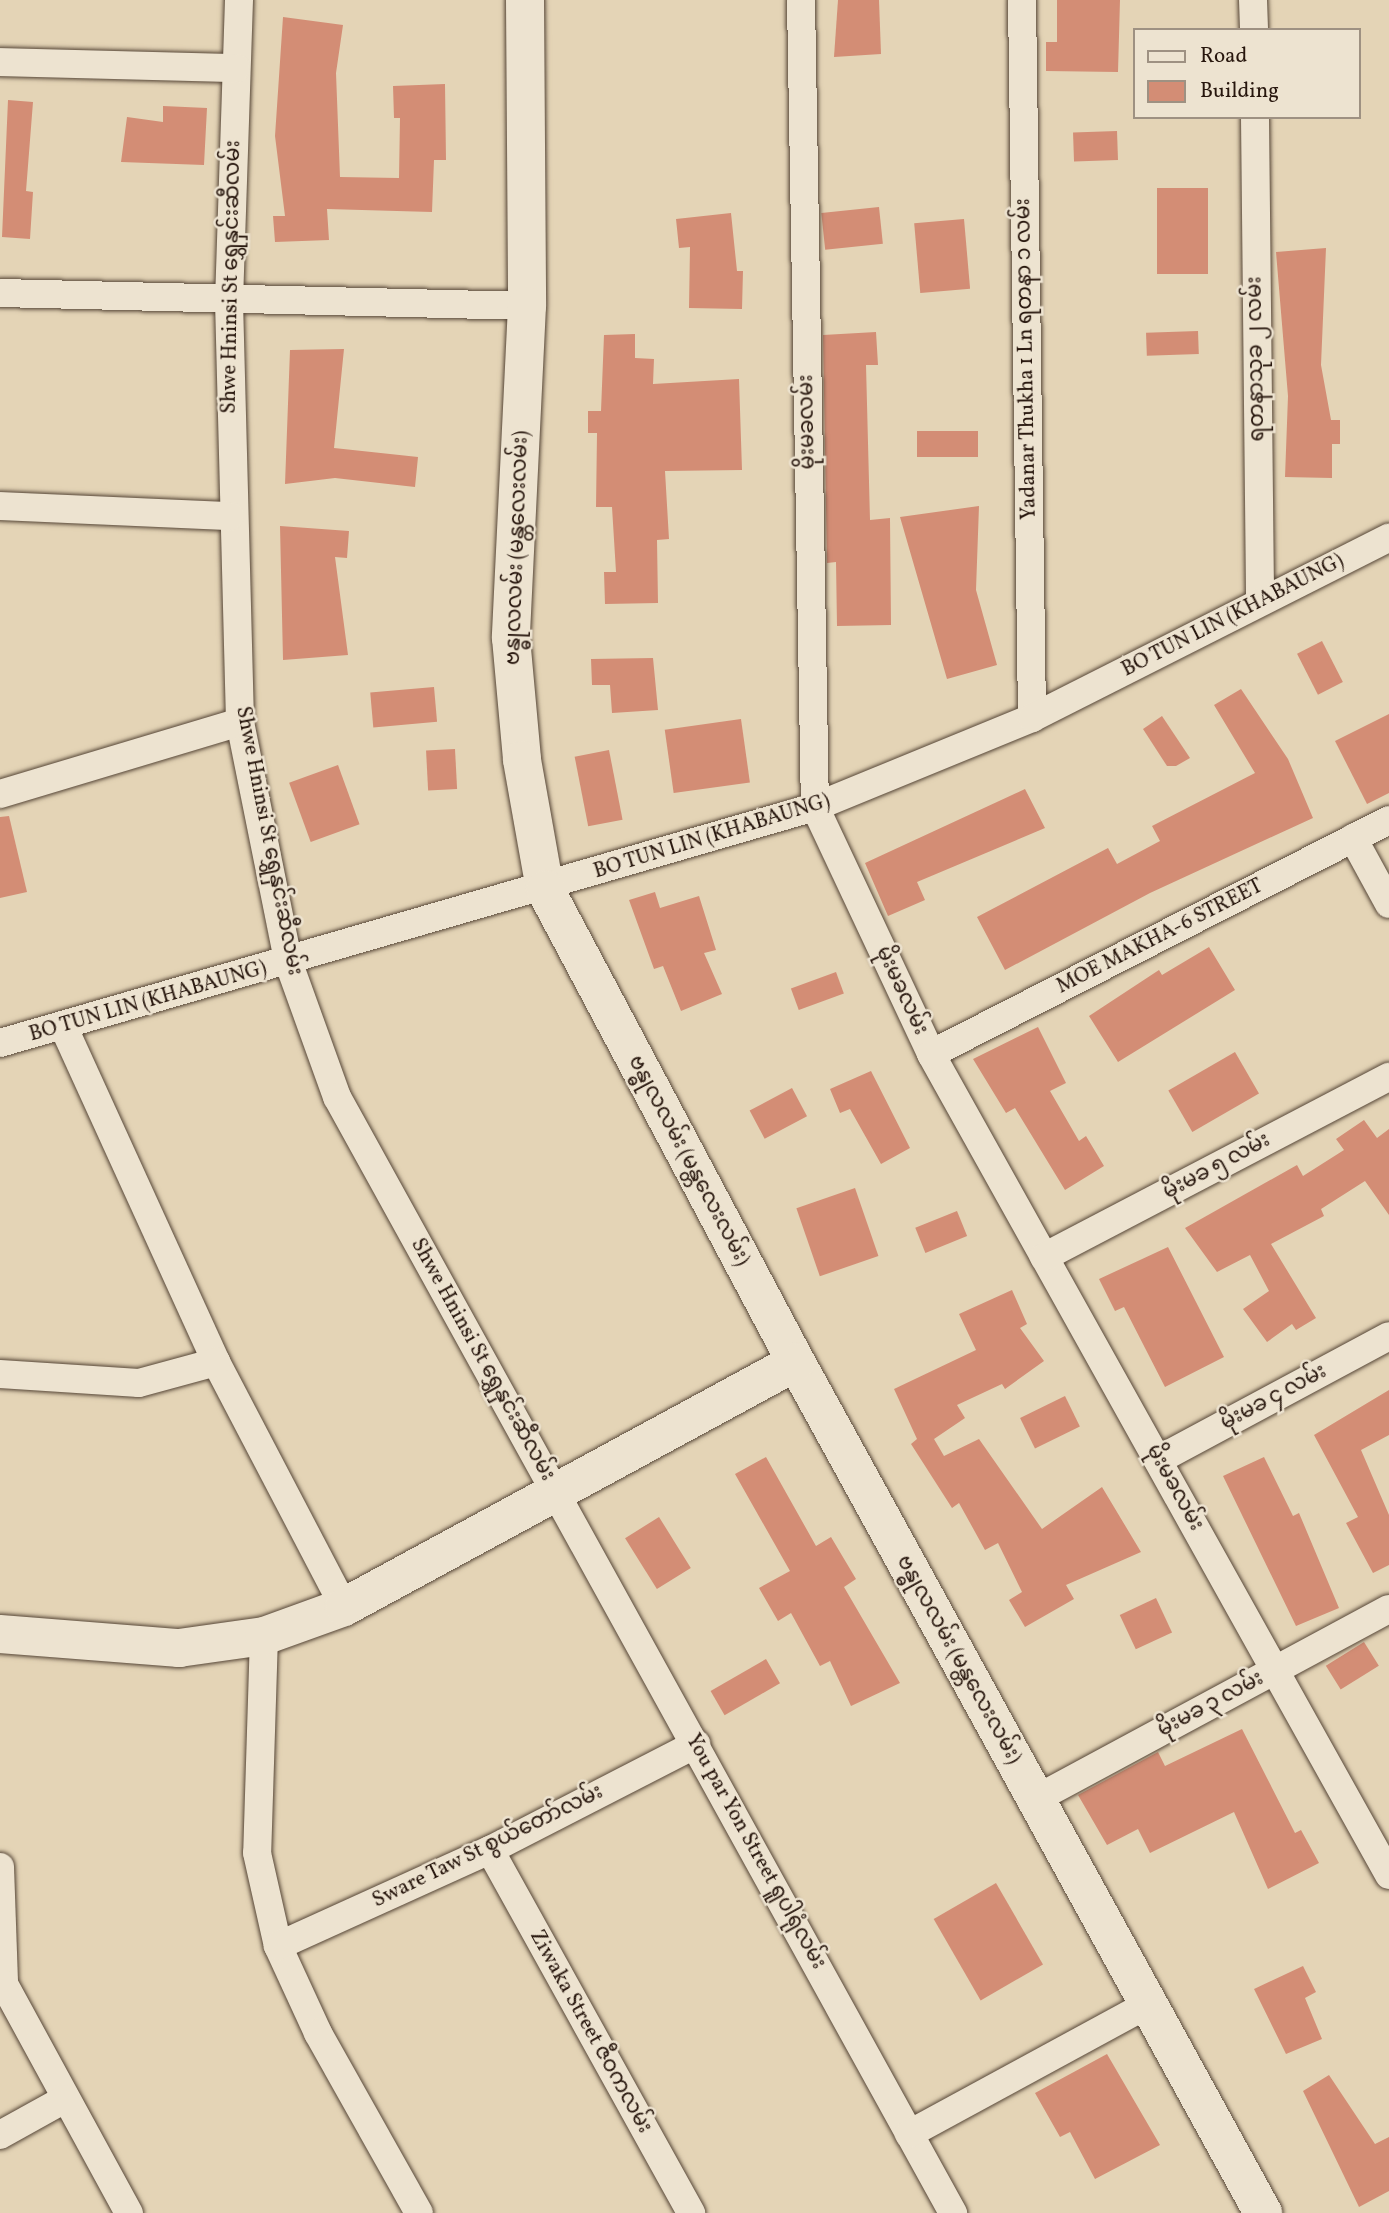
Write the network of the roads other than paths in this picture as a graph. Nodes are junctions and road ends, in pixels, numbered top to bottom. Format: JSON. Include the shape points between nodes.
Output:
{"nodes":[{"id":1,"x":239,"y":0,"type":"edge"},
{"id":2,"x":525,"y":0,"type":"edge"},
{"id":3,"x":801,"y":0,"type":"edge"},
{"id":4,"x":1022,"y":0,"type":"edge"},
{"id":5,"x":1254,"y":0,"type":"edge"},
{"id":6,"x":1254,"y":28,"type":"edge"},
{"id":7,"x":0,"y":62,"type":"edge"},
{"id":8,"x":236,"y":68,"type":"junction"},
{"id":9,"x":1255,"y":119,"type":"edge"},
{"id":10,"x":0,"y":293,"type":"edge"},
{"id":11,"x":229,"y":301,"type":"junction"},
{"id":12,"x":527,"y":306,"type":"junction"},
{"id":13,"x":0,"y":506,"type":"edge"},
{"id":14,"x":230,"y":516,"type":"junction"},
{"id":15,"x":1389,"y":538,"type":"edge"},
{"id":16,"x":1260,"y":601,"type":"junction"},
{"id":17,"x":1032,"y":718,"type":"junction"},
{"id":18,"x":240,"y":722,"type":"junction"},
{"id":19,"x":0,"y":794,"type":"edge"},
{"id":20,"x":815,"y":807,"type":"junction"},
{"id":21,"x":1389,"y":820,"type":"edge"},
{"id":22,"x":1353,"y":838,"type":"junction"},
{"id":23,"x":545,"y":889,"type":"junction"},
{"id":24,"x":1389,"y":904,"type":"edge"},
{"id":25,"x":289,"y":961,"type":"junction"},
{"id":26,"x":64,"y":1028,"type":"junction"},
{"id":27,"x":0,"y":1043,"type":"edge"},
{"id":28,"x":931,"y":1054,"type":"junction"},
{"id":29,"x":1389,"y":1077,"type":"edge"},
{"id":30,"x":1044,"y":1257,"type":"junction"},
{"id":31,"x":1389,"y":1336,"type":"edge"},
{"id":32,"x":216,"y":1362,"type":"junction"},
{"id":33,"x":796,"y":1362,"type":"junction"},
{"id":34,"x":0,"y":1374,"type":"edge"},
{"id":35,"x":1158,"y":1460,"type":"junction"},
{"id":36,"x":556,"y":1492,"type":"junction"},
{"id":37,"x":344,"y":1607,"type":"junction"},
{"id":38,"x":1389,"y":1609,"type":"edge"},
{"id":39,"x":0,"y":1634,"type":"edge"},
{"id":40,"x":264,"y":1636,"type":"junction"},
{"id":41,"x":1276,"y":1670,"type":"junction"},
{"id":42,"x":696,"y":1744,"type":"junction"},
{"id":43,"x":1034,"y":1800,"type":"junction"},
{"id":44,"x":489,"y":1850,"type":"junction"},
{"id":45,"x":0,"y":1867,"type":"edge"},
{"id":46,"x":1389,"y":1875,"type":"edge"},
{"id":47,"x":278,"y":1946,"type":"junction"},
{"id":48,"x":1147,"y":2005,"type":"junction"},
{"id":49,"x":65,"y":2099,"type":"junction"},
{"id":50,"x":909,"y":2134,"type":"junction"},
{"id":51,"x":0,"y":2135,"type":"edge"},
{"id":52,"x":130,"y":2213,"type":"edge"},
{"id":53,"x":419,"y":2213,"type":"edge"},
{"id":54,"x":691,"y":2213,"type":"edge"},
{"id":55,"x":953,"y":2213,"type":"edge"},
{"id":56,"x":1263,"y":2213,"type":"edge"}],
"edges":[{"from":1,"to":8,"type":"street","name":"Shwe Hninsi St ရွှေနှင်းဆီလမ်း"},
{"from":2,"to":12,"type":"street","name":"ဗန္ဓုလလမ်း (မန္တလေးလမ်း)"},
{"from":3,"to":20,"type":"street","name":"မိုးမခလမ်း"},
{"from":4,"to":17,"type":"street","name":"Yadanar Thukha 1 Ln ရတနာ ၁ လမ်း"},
{"from":5,"to":6,"type":"street"},
{"from":7,"to":8,"type":"street"},
{"from":8,"to":11,"type":"street","name":"Shwe Hninsi St ရွှေနှင်းဆီလမ်း"},
{"from":9,"to":16,"type":"street","name":"ရတနာသုခ ၂ လမ်း"},
{"from":10,"to":11,"type":"street"},
{"from":11,"to":12,"type":"street"},
{"from":11,"to":14,"type":"street","name":"Shwe Hninsi St ရွှေနှင်းဆီလမ်း"},
{"from":12,"to":23,"type":"street","name":"ဗန္ဓုလလမ်း (မန္တလေးလမ်း)","via":[[511,638],[522,760]]},
{"from":13,"to":14,"type":"street"},
{"from":14,"to":18,"type":"street","name":"Shwe Hninsi St ရွှေနှင်းဆီလမ်း"},
{"from":15,"to":16,"type":"street","name":"BO TUN LIN (KHABAUNG)"},
{"from":16,"to":17,"type":"street","name":"BO TUN LIN (KHABAUNG)"},
{"from":17,"to":20,"type":"street","name":"BO TUN LIN (KHABAUNG)"},
{"from":18,"to":19,"type":"street"},
{"from":18,"to":25,"type":"street","name":"Shwe Hninsi St ရွှေနှင်းဆီလမ်း"},
{"from":20,"to":23,"type":"street","name":"BO TUN LIN (KHABAUNG)"},
{"from":20,"to":28,"type":"street","name":"မိုးမခလမ်း"},
{"from":21,"to":22,"type":"street","name":"MOE MAKHA-6 STREET"},
{"from":22,"to":24,"type":"street"},
{"from":22,"to":28,"type":"street","name":"MOE MAKHA-6 STREET"},
{"from":23,"to":25,"type":"street","name":"BO TUN LIN (KHABAUNG)"},
{"from":23,"to":33,"type":"street","name":"ဗန္ဓုလလမ်း (မန္တလေးလမ်း)"},
{"from":25,"to":26,"type":"street","name":"BO TUN LIN (KHABAUNG)"},
{"from":25,"to":36,"type":"street","name":"Shwe Hninsi St ရွှေနှင်းဆီလမ်း","via":[[337,1097]]},
{"from":26,"to":27,"type":"street","name":"BO TUN LIN (KHABAUNG)"},
{"from":26,"to":32,"type":"street"},
{"from":28,"to":30,"type":"street","name":"မိုးမခလမ်း"},
{"from":29,"to":30,"type":"street","name":"မိုးမခ ၅ လမ်း"},
{"from":30,"to":35,"type":"street","name":"မိုးမခလမ်း"},
{"from":31,"to":35,"type":"street","name":"မိုးမခ ၄ လမ်း"},
{"from":32,"to":34,"type":"street","via":[[139,1382]]},
{"from":32,"to":37,"type":"street"},
{"from":33,"to":36,"type":"street"},
{"from":33,"to":43,"type":"street","name":"ဗန္ဓုလလမ်း (မန္တလေးလမ်း)"},
{"from":35,"to":41,"type":"street","name":"မိုးမခလမ်း"},
{"from":36,"to":37,"type":"street"},
{"from":36,"to":42,"type":"street","name":"You par Yon Street ရူပါရုံလမ်း"},
{"from":37,"to":40,"type":"street"},
{"from":38,"to":41,"type":"street","name":"မိုးမခ ၃ လမ်း"},
{"from":39,"to":40,"type":"street","via":[[179,1648]]},
{"from":40,"to":47,"type":"street","via":[[257,1853]]},
{"from":41,"to":43,"type":"street","name":"မိုးမခ ၃ လမ်း"},
{"from":41,"to":46,"type":"street","name":"မိုးမခလမ်း"},
{"from":42,"to":44,"type":"street","name":"Sware Taw St စွယ်တော်လမ်း"},
{"from":42,"to":50,"type":"street","name":"You par Yon Street ရူပါရုံလမ်း"},
{"from":43,"to":48,"type":"street","name":"ဗန္ဓုလလမ်း (မန္တလေးလမ်း)"},
{"from":44,"to":47,"type":"street","name":"Sware Taw St စွယ်တော်လမ်း"},
{"from":44,"to":54,"type":"street","name":"Ziwaka Street ဇီဝကလမ်း"},
{"from":45,"to":49,"type":"street","via":[[4,1984]]},
{"from":47,"to":53,"type":"street","via":[[318,2033]]},
{"from":48,"to":50,"type":"street"},
{"from":48,"to":56,"type":"street","name":"ဗန္ဓုလလမ်း (မန္တလေးလမ်း)"},
{"from":49,"to":51,"type":"street"},
{"from":49,"to":52,"type":"street"},
{"from":50,"to":55,"type":"street","name":"You par Yon Street ရူပါရုံလမ်း"}]}
